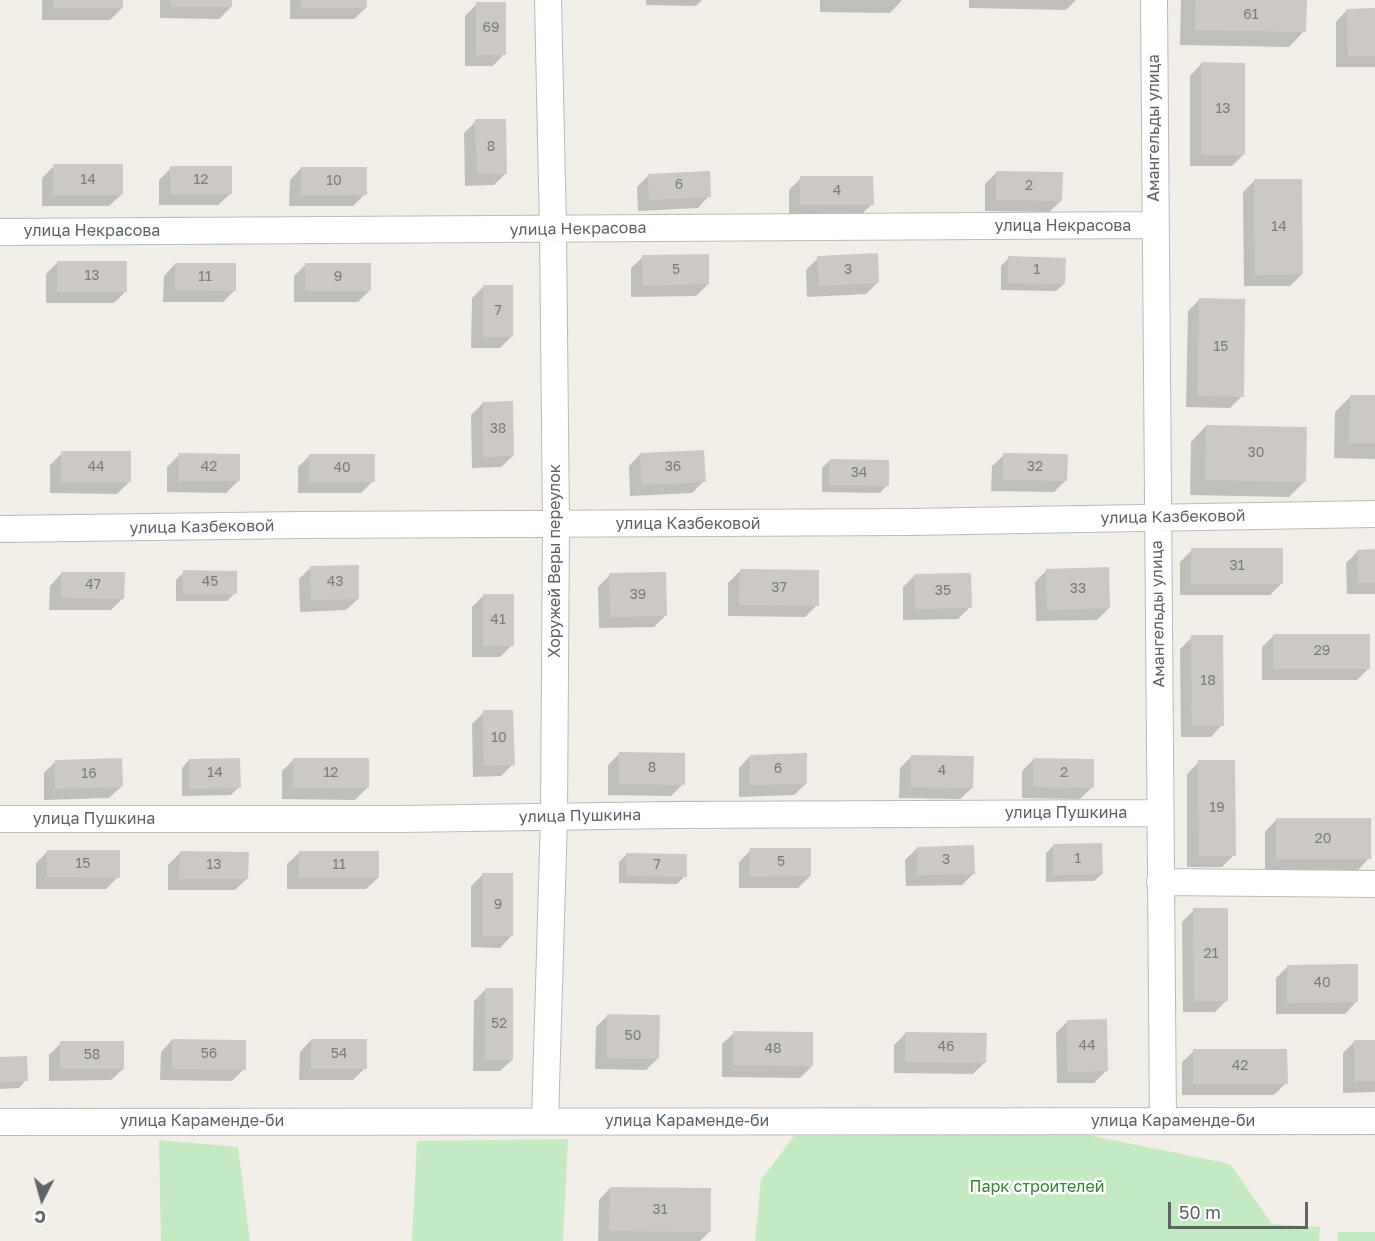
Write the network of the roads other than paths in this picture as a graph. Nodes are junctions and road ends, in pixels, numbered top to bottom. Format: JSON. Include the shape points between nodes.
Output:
{"nodes":[{"id":1,"x":548,"y":0,"type":"edge"},
{"id":2,"x":1154,"y":0,"type":"edge"},
{"id":3,"x":1155,"y":225,"type":"junction"},
{"id":4,"x":553,"y":230,"type":"junction"},
{"id":5,"x":0,"y":232,"type":"edge"},
{"id":6,"x":1375,"y":514,"type":"edge"},
{"id":7,"x":1157,"y":517,"type":"junction"},
{"id":8,"x":555,"y":524,"type":"junction"},
{"id":9,"x":0,"y":529,"type":"edge"},
{"id":10,"x":1160,"y":813,"type":"junction"},
{"id":11,"x":554,"y":817,"type":"junction"},
{"id":12,"x":0,"y":819,"type":"edge"},
{"id":13,"x":1160,"y":882,"type":"junction"},
{"id":14,"x":1375,"y":884,"type":"edge"},
{"id":15,"x":545,"y":1121,"type":"junction"},
{"id":16,"x":1162,"y":1121,"type":"junction"},
{"id":17,"x":1375,"y":1121,"type":"edge"},
{"id":18,"x":0,"y":1122,"type":"edge"}],
"edges":[{"from":1,"to":4,"type":"street","name":"Хоружей Веры переулок"},
{"from":2,"to":3,"type":"street","name":"Амангельды улица"},
{"from":3,"to":4,"type":"street","name":"улица Некрасова"},
{"from":3,"to":7,"type":"street","name":"Амангельды улица"},
{"from":4,"to":5,"type":"street","name":"улица Некрасова"},
{"from":4,"to":8,"type":"street","name":"Хоружей Веры переулок"},
{"from":6,"to":7,"type":"street","name":"улица Казбековой"},
{"from":7,"to":8,"type":"street","name":"улица Казбековой"},
{"from":7,"to":10,"type":"street","name":"Амангельды улица"},
{"from":8,"to":9,"type":"street","name":"улица Казбековой"},
{"from":8,"to":11,"type":"street","name":"Хоружей Веры переулок"},
{"from":10,"to":11,"type":"street","name":"улица Пушкина"},
{"from":10,"to":13,"type":"street","name":"Амангельды улица"},
{"from":11,"to":12,"type":"street","name":"улица Пушкина"},
{"from":11,"to":15,"type":"street","name":"Хоружей Веры переулок"},
{"from":13,"to":14,"type":"street"},
{"from":13,"to":16,"type":"street","name":"Амангельды улица"},
{"from":15,"to":16,"type":"street","name":"улица Караменде-би"},
{"from":15,"to":18,"type":"street","name":"улица Караменде-би"},
{"from":16,"to":17,"type":"street","name":"улица Караменде-би"}]}
